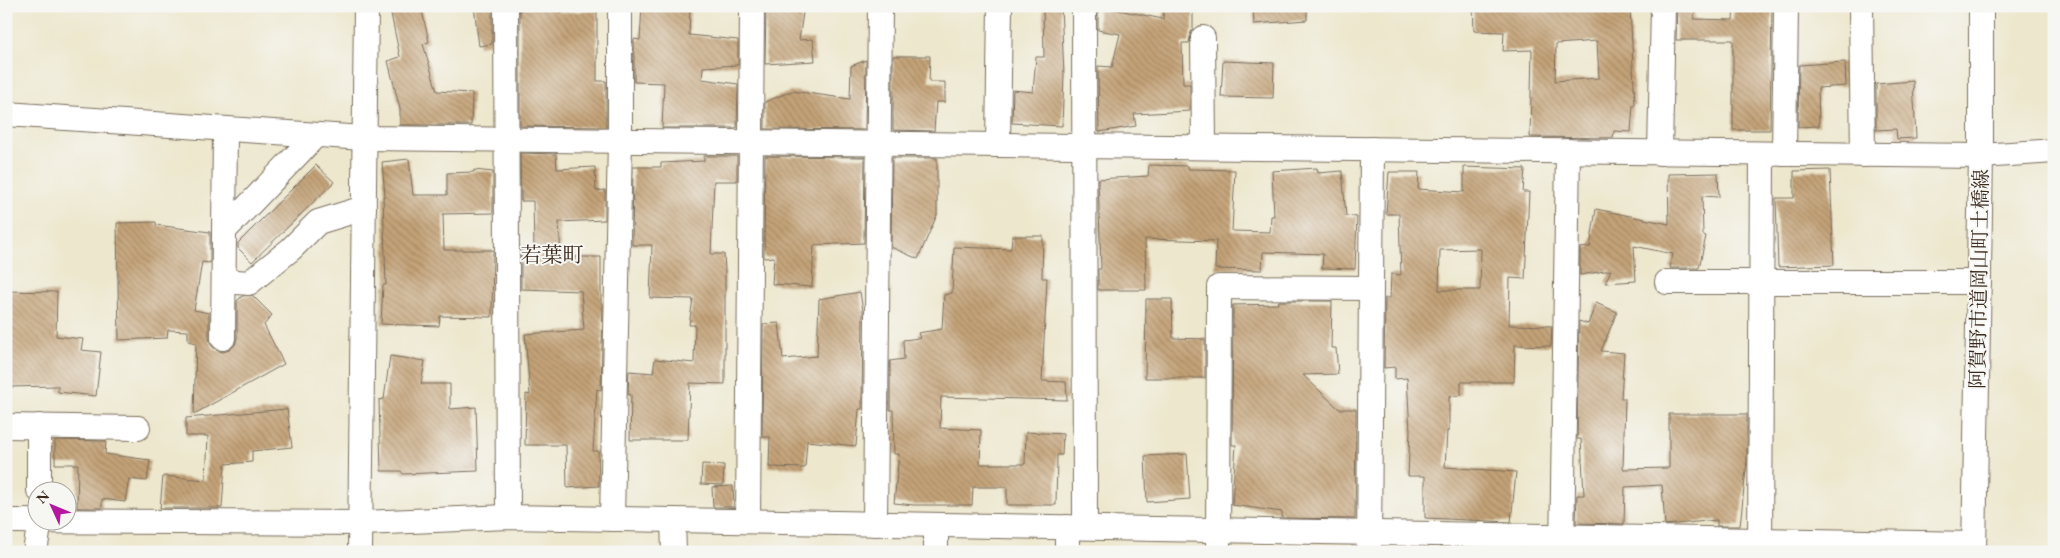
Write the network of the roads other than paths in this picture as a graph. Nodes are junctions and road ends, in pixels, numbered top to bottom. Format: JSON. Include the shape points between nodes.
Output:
{"nodes":[{"id":1,"x":366,"y":6,"type":"edge"},
{"id":2,"x":506,"y":6,"type":"edge"},
{"id":3,"x":620,"y":6,"type":"edge"},
{"id":4,"x":752,"y":6,"type":"edge"},
{"id":5,"x":880,"y":6,"type":"edge"},
{"id":6,"x":1000,"y":6,"type":"edge"},
{"id":7,"x":1084,"y":6,"type":"edge"},
{"id":8,"x":1663,"y":6,"type":"edge"},
{"id":9,"x":1860,"y":6,"type":"edge"},
{"id":10,"x":1981,"y":6,"type":"edge"},
{"id":11,"x":1786,"y":8,"type":"dead end"},
{"id":12,"x":1203,"y":38,"type":"dead end"},
{"id":13,"x":6,"y":114,"type":"edge"},
{"id":14,"x":225,"y":128,"type":"junction"},
{"id":15,"x":316,"y":135,"type":"junction"},
{"id":16,"x":364,"y":138,"type":"junction"},
{"id":17,"x":507,"y":139,"type":"junction"},
{"id":18,"x":620,"y":140,"type":"junction"},
{"id":19,"x":751,"y":142,"type":"junction"},
{"id":20,"x":879,"y":144,"type":"junction"},
{"id":21,"x":998,"y":145,"type":"junction"},
{"id":22,"x":1084,"y":146,"type":"junction"},
{"id":23,"x":1204,"y":147,"type":"junction"},
{"id":24,"x":1372,"y":149,"type":"junction"},
{"id":25,"x":1568,"y":151,"type":"junction"},
{"id":26,"x":2054,"y":151,"type":"edge"},
{"id":27,"x":1660,"y":153,"type":"junction"},
{"id":28,"x":1773,"y":154,"type":"junction"},
{"id":29,"x":1863,"y":155,"type":"junction"},
{"id":30,"x":1981,"y":156,"type":"junction"},
{"id":31,"x":364,"y":208,"type":"junction"},
{"id":32,"x":224,"y":231,"type":"junction"},
{"id":33,"x":224,"y":280,"type":"junction"},
{"id":34,"x":1667,"y":282,"type":"dead end"},
{"id":35,"x":1762,"y":282,"type":"junction"},
{"id":36,"x":1978,"y":282,"type":"junction"},
{"id":37,"x":1371,"y":288,"type":"junction"},
{"id":38,"x":223,"y":338,"type":"dead end"},
{"id":39,"x":6,"y":426,"type":"edge"},
{"id":40,"x":39,"y":426,"type":"junction"},
{"id":41,"x":138,"y":428,"type":"dead end"},
{"id":42,"x":39,"y":480,"type":"edge"},
{"id":43,"x":508,"y":517,"type":"junction"},
{"id":44,"x":612,"y":519,"type":"junction"},
{"id":45,"x":674,"y":520,"type":"junction"},
{"id":46,"x":6,"y":521,"type":"edge"},
{"id":47,"x":28,"y":521,"type":"edge"},
{"id":48,"x":78,"y":521,"type":"edge"},
{"id":49,"x":748,"y":521,"type":"junction"},
{"id":50,"x":362,"y":523,"type":"junction"},
{"id":51,"x":875,"y":524,"type":"junction"},
{"id":52,"x":936,"y":525,"type":"junction"},
{"id":53,"x":1076,"y":527,"type":"junction"},
{"id":54,"x":39,"y":530,"type":"edge"},
{"id":55,"x":1218,"y":541,"type":"edge"},
{"id":56,"x":1369,"y":542,"type":"edge"},
{"id":57,"x":1562,"y":544,"type":"edge"},
{"id":58,"x":1760,"y":546,"type":"edge"},
{"id":59,"x":1974,"y":548,"type":"edge"},
{"id":60,"x":35,"y":552,"type":"edge"},
{"id":61,"x":360,"y":552,"type":"edge"},
{"id":62,"x":674,"y":552,"type":"edge"},
{"id":63,"x":936,"y":552,"type":"edge"},
{"id":64,"x":1067,"y":552,"type":"edge"}],
"edges":[{"from":1,"to":16,"type":"street"},
{"from":2,"to":17,"type":"street"},
{"from":3,"to":18,"type":"street"},
{"from":4,"to":19,"type":"street"},
{"from":5,"to":20,"type":"street"},
{"from":6,"to":21,"type":"street"},
{"from":7,"to":22,"type":"street"},
{"from":8,"to":27,"type":"street"},
{"from":9,"to":29,"type":"street"},
{"from":10,"to":30,"type":"street","name":"阿賀野市道岡山町土橋線"},
{"from":11,"to":28,"type":"street"},
{"from":12,"to":23,"type":"street"},
{"from":13,"to":14,"type":"street"},
{"from":14,"to":15,"type":"street"},
{"from":14,"to":32,"type":"street"},
{"from":15,"to":16,"type":"street"},
{"from":15,"to":32,"type":"street"},
{"from":16,"to":17,"type":"street"},
{"from":16,"to":31,"type":"street"},
{"from":17,"to":18,"type":"street"},
{"from":17,"to":43,"type":"street"},
{"from":18,"to":19,"type":"street"},
{"from":18,"to":44,"type":"street"},
{"from":19,"to":20,"type":"street"},
{"from":19,"to":49,"type":"street"},
{"from":20,"to":21,"type":"street"},
{"from":20,"to":51,"type":"street"},
{"from":21,"to":22,"type":"street"},
{"from":22,"to":23,"type":"street"},
{"from":22,"to":53,"type":"street"},
{"from":23,"to":24,"type":"street"},
{"from":24,"to":25,"type":"street"},
{"from":24,"to":37,"type":"street"},
{"from":25,"to":27,"type":"street"},
{"from":25,"to":57,"type":"street"},
{"from":26,"to":30,"type":"street"},
{"from":27,"to":28,"type":"street"},
{"from":28,"to":29,"type":"street"},
{"from":28,"to":35,"type":"street"},
{"from":29,"to":30,"type":"street"},
{"from":30,"to":36,"type":"street","name":"阿賀野市道岡山町土橋線"},
{"from":31,"to":33,"type":"street","via":[[318,222],[249,283]]},
{"from":31,"to":50,"type":"street"},
{"from":32,"to":33,"type":"street"},
{"from":33,"to":38,"type":"street"},
{"from":34,"to":35,"type":"street"},
{"from":35,"to":36,"type":"street"},
{"from":35,"to":58,"type":"street"},
{"from":36,"to":59,"type":"street","name":"阿賀野市道岡山町土橋線"},
{"from":37,"to":55,"type":"street","via":[[1219,287]]},
{"from":37,"to":56,"type":"street"},
{"from":39,"to":40,"type":"street"},
{"from":40,"to":41,"type":"street"},
{"from":40,"to":42,"type":"street"},
{"from":43,"to":44,"type":"street"},
{"from":43,"to":50,"type":"street"},
{"from":44,"to":45,"type":"street"},
{"from":45,"to":49,"type":"street"},
{"from":45,"to":62,"type":"street"},
{"from":46,"to":47,"type":"street"},
{"from":48,"to":50,"type":"street"},
{"from":49,"to":51,"type":"street"},
{"from":50,"to":61,"type":"street"},
{"from":51,"to":52,"type":"street"},
{"from":52,"to":53,"type":"street"},
{"from":52,"to":63,"type":"street"},
{"from":53,"to":55,"type":"street"},
{"from":53,"to":64,"type":"street"},
{"from":54,"to":60,"type":"street"},
{"from":55,"to":56,"type":"street"},
{"from":56,"to":57,"type":"street"},
{"from":57,"to":58,"type":"street"},
{"from":58,"to":59,"type":"street"}]}
